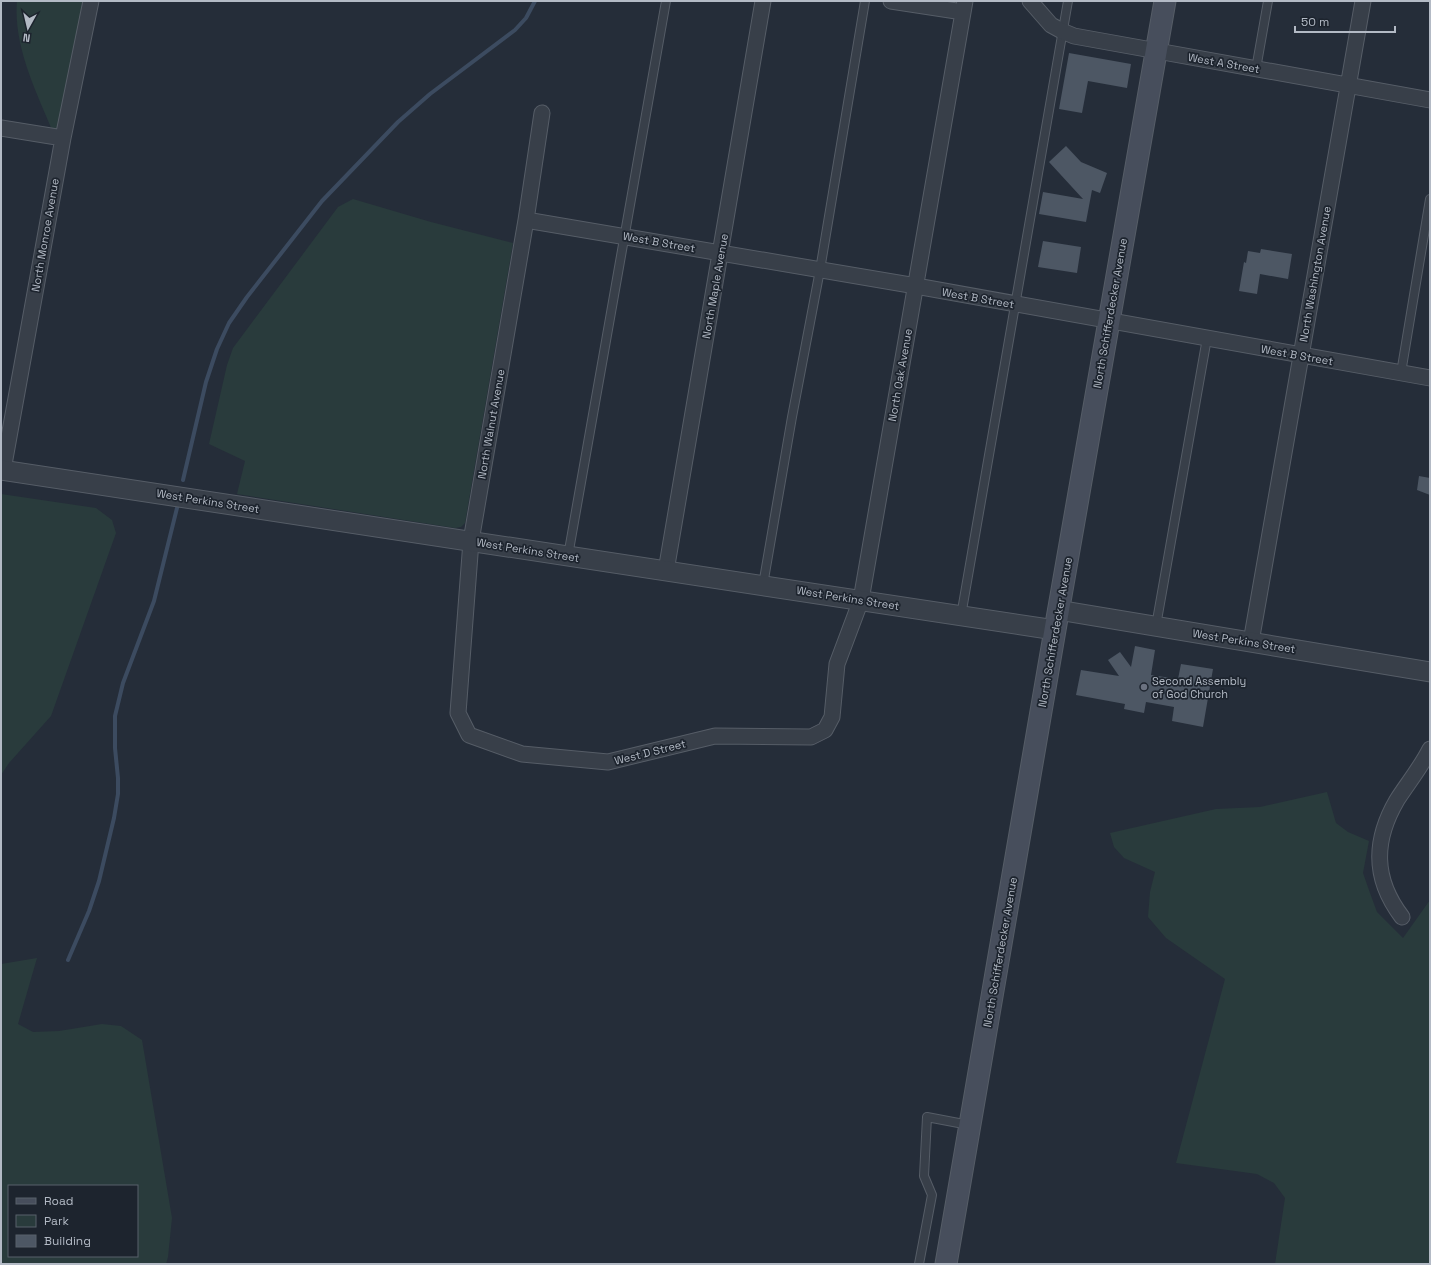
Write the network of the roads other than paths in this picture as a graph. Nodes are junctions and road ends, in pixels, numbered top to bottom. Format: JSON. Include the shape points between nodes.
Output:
{"nodes":[{"id":1,"x":91,"y":1,"type":"edge"},
{"id":2,"x":666,"y":1,"type":"edge"},
{"id":3,"x":763,"y":1,"type":"edge"},
{"id":4,"x":865,"y":1,"type":"edge"},
{"id":5,"x":891,"y":1,"type":"edge"},
{"id":6,"x":1030,"y":1,"type":"edge"},
{"id":7,"x":1068,"y":1,"type":"edge"},
{"id":8,"x":1165,"y":1,"type":"edge"},
{"id":9,"x":1268,"y":1,"type":"edge"},
{"id":10,"x":1363,"y":1,"type":"edge"},
{"id":11,"x":964,"y":7,"type":"edge"},
{"id":12,"x":1062,"y":31,"type":"junction"},
{"id":13,"x":1156,"y":51,"type":"junction"},
{"id":14,"x":1256,"y":69,"type":"junction"},
{"id":15,"x":1348,"y":86,"type":"junction"},
{"id":16,"x":1430,"y":100,"type":"edge"},
{"id":17,"x":542,"y":113,"type":"dead end"},
{"id":18,"x":1,"y":128,"type":"edge"},
{"id":19,"x":63,"y":138,"type":"junction"},
{"id":20,"x":1430,"y":199,"type":"edge"},
{"id":21,"x":526,"y":220,"type":"junction"},
{"id":22,"x":625,"y":236,"type":"junction"},
{"id":23,"x":720,"y":253,"type":"junction"},
{"id":24,"x":820,"y":270,"type":"junction"},
{"id":25,"x":916,"y":286,"type":"junction"},
{"id":26,"x":1015,"y":305,"type":"junction"},
{"id":27,"x":1109,"y":321,"type":"junction"},
{"id":28,"x":1207,"y":338,"type":"junction"},
{"id":29,"x":1301,"y":355,"type":"junction"},
{"id":30,"x":1401,"y":373,"type":"junction"},
{"id":31,"x":1430,"y":378,"type":"edge"},
{"id":32,"x":2,"y":470,"type":"edge"},
{"id":33,"x":471,"y":541,"type":"junction"},
{"id":34,"x":568,"y":556,"type":"junction"},
{"id":35,"x":666,"y":571,"type":"junction"},
{"id":36,"x":763,"y":586,"type":"junction"},
{"id":37,"x":861,"y":600,"type":"junction"},
{"id":38,"x":961,"y":616,"type":"junction"},
{"id":39,"x":1057,"y":620,"type":"junction"},
{"id":40,"x":1156,"y":626,"type":"junction"},
{"id":41,"x":1251,"y":642,"type":"junction"},
{"id":42,"x":1430,"y":672,"type":"edge"},
{"id":43,"x":469,"y":735,"type":"joint"},
{"id":44,"x":811,"y":737,"type":"joint"},
{"id":45,"x":1430,"y":749,"type":"edge"},
{"id":46,"x":1402,"y":917,"type":"dead end"},
{"id":47,"x":970,"y":1125,"type":"junction"},
{"id":48,"x":919,"y":1264,"type":"edge"},
{"id":49,"x":946,"y":1264,"type":"edge"}],
"edges":[{"from":1,"to":19,"type":"street","name":"North Monroe Avenue"},
{"from":2,"to":22,"type":"lane"},
{"from":3,"to":23,"type":"street","name":"North Maple Avenue"},
{"from":4,"to":24,"type":"lane"},
{"from":5,"to":11,"type":"street"},
{"from":6,"to":12,"type":"street","name":"West A Street","via":[[1052,25]]},
{"from":7,"to":12,"type":"lane"},
{"from":8,"to":13,"type":"main road","name":"North Schifferdecker Avenue"},
{"from":9,"to":14,"type":"lane"},
{"from":10,"to":15,"type":"street","name":"North Washington Avenue"},
{"from":11,"to":25,"type":"street","name":"North Oak Avenue"},
{"from":12,"to":13,"type":"street","name":"West A Street","via":[[1074,36]]},
{"from":12,"to":26,"type":"lane"},
{"from":13,"to":14,"type":"street","name":"West A Street"},
{"from":13,"to":27,"type":"main road","name":"North Schifferdecker Avenue"},
{"from":14,"to":15,"type":"street","name":"West A Street"},
{"from":15,"to":16,"type":"street","name":"West A Street"},
{"from":15,"to":29,"type":"street","name":"North Washington Avenue"},
{"from":17,"to":21,"type":"street","name":"North Walnut Avenue"},
{"from":18,"to":19,"type":"street"},
{"from":19,"to":32,"type":"street","name":"North Monroe Avenue"},
{"from":20,"to":30,"type":"lane"},
{"from":21,"to":22,"type":"street","name":"West B Street"},
{"from":21,"to":33,"type":"street","name":"North Walnut Avenue"},
{"from":22,"to":23,"type":"street","name":"West B Street"},
{"from":22,"to":34,"type":"lane"},
{"from":23,"to":24,"type":"street","name":"West B Street"},
{"from":23,"to":35,"type":"street","name":"North Maple Avenue"},
{"from":24,"to":25,"type":"street","name":"West B Street"},
{"from":24,"to":36,"type":"lane"},
{"from":25,"to":26,"type":"street","name":"West B Street"},
{"from":25,"to":37,"type":"street","name":"North Oak Avenue"},
{"from":26,"to":27,"type":"street","name":"West B Street"},
{"from":26,"to":38,"type":"lane"},
{"from":27,"to":28,"type":"street","name":"West B Street"},
{"from":27,"to":39,"type":"main road","name":"North Schifferdecker Avenue"},
{"from":28,"to":29,"type":"street","name":"West B Street"},
{"from":28,"to":40,"type":"lane"},
{"from":29,"to":30,"type":"street","name":"West B Street"},
{"from":29,"to":41,"type":"street","name":"North Washington Avenue"},
{"from":30,"to":31,"type":"street","name":"West B Street"},
{"from":32,"to":33,"type":"street","name":"West Perkins Street"},
{"from":33,"to":34,"type":"street","name":"West Perkins Street"},
{"from":33,"to":43,"type":"street","name":"North Walnut Avenue","via":[[458,713]]},
{"from":34,"to":35,"type":"street","name":"West Perkins Street"},
{"from":35,"to":36,"type":"street","name":"West Perkins Street"},
{"from":36,"to":37,"type":"street","name":"West Perkins Street"},
{"from":37,"to":38,"type":"street","name":"West Perkins Street"},
{"from":37,"to":44,"type":"street","name":"North Oak Avenue","via":[[837,664],[832,717],[825,730]]},
{"from":38,"to":39,"type":"street","name":"West Perkins Street"},
{"from":39,"to":40,"type":"street","name":"West Perkins Street"},
{"from":39,"to":47,"type":"main road","name":"North Schifferdecker Avenue"},
{"from":40,"to":41,"type":"street","name":"West Perkins Street"},
{"from":41,"to":42,"type":"street","name":"West Perkins Street"},
{"from":43,"to":44,"type":"street","name":"West D Street","via":[[522,754],[608,762],[715,736]]},
{"from":45,"to":46,"type":"street","via":[[1396,803],[1380,846],[1380,866],[1384,884]]},
{"from":47,"to":48,"type":"lane","via":[[927,1117],[924,1176],[932,1195]]},
{"from":47,"to":49,"type":"main road","name":"North Schifferdecker Avenue"}]}
